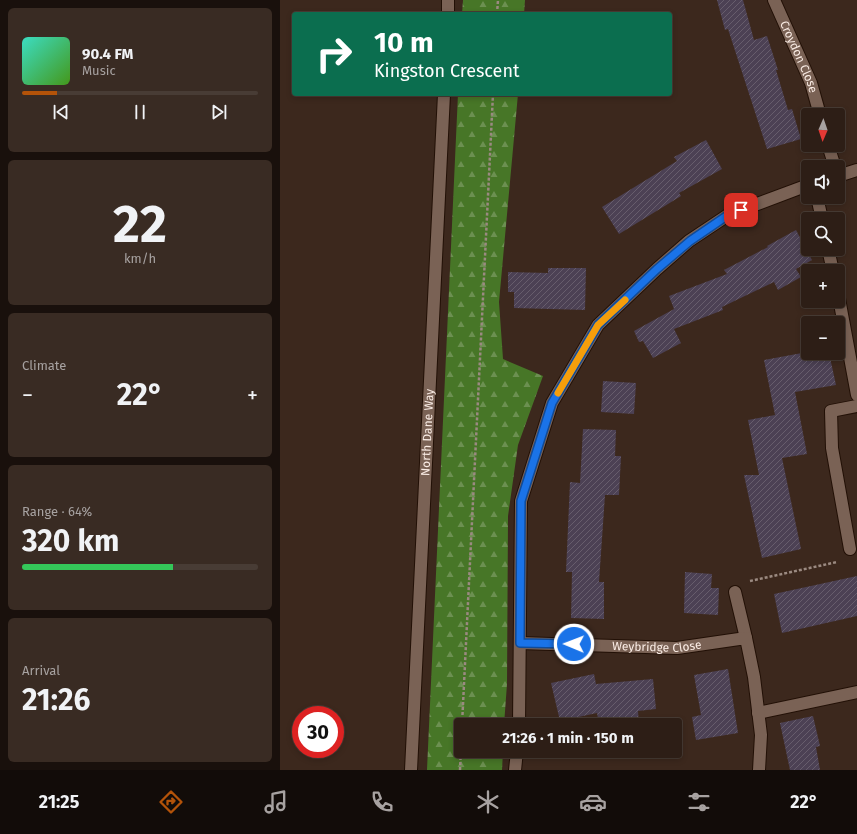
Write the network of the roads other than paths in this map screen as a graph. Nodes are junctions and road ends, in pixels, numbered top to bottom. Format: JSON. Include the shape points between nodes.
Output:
{"nodes":[{"id":1,"x":448,"y":0,"type":"edge"},
{"id":2,"x":774,"y":0,"type":"edge"},
{"id":3,"x":448,"y":12,"type":"edge"},
{"id":4,"x":444,"y":96,"type":"edge"},
{"id":5,"x":818,"y":108,"type":"edge"},
{"id":6,"x":857,"y":170,"type":"edge"},
{"id":7,"x":845,"y":174,"type":"edge"},
{"id":8,"x":801,"y":188,"type":"edge"},
{"id":9,"x":841,"y":308,"type":"edge"},
{"id":10,"x":857,"y":395,"type":"edge"},
{"id":11,"x":857,"y":406,"type":"edge"},
{"id":12,"x":850,"y":549,"type":"dead end"},
{"id":13,"x":735,"y":592,"type":"road end"},
{"id":14,"x":746,"y":638,"type":"junction"},
{"id":15,"x":520,"y":643,"type":"junction"},
{"id":16,"x":857,"y":692,"type":"edge"},
{"id":17,"x":758,"y":713,"type":"junction"},
{"id":18,"x":519,"y":718,"type":"edge"},
{"id":19,"x":516,"y":758,"type":"edge"},
{"id":20,"x":411,"y":770,"type":"edge"},
{"id":21,"x":515,"y":770,"type":"edge"},
{"id":22,"x":759,"y":770,"type":"edge"}],
"edges":[{"from":1,"to":3,"type":"street"},
{"from":2,"to":5,"type":"street","name":"Croydon Close","via":[[810,83]]},
{"from":4,"to":20,"type":"street","name":"North Dane Way"},
{"from":6,"to":7,"type":"street"},
{"from":8,"to":15,"type":"street","via":[[728,215],[690,241],[598,325],[552,403],[521,501]]},
{"from":9,"to":10,"type":"street"},
{"from":11,"to":12,"type":"street","via":[[831,411],[832,448]]},
{"from":13,"to":14,"type":"street"},
{"from":14,"to":15,"type":"street","name":"Weybridge Close","via":[[677,648]]},
{"from":14,"to":17,"type":"street"},
{"from":15,"to":18,"type":"street"},
{"from":16,"to":17,"type":"street"},
{"from":17,"to":22,"type":"street","via":[[761,735]]},
{"from":19,"to":21,"type":"street"}]}
